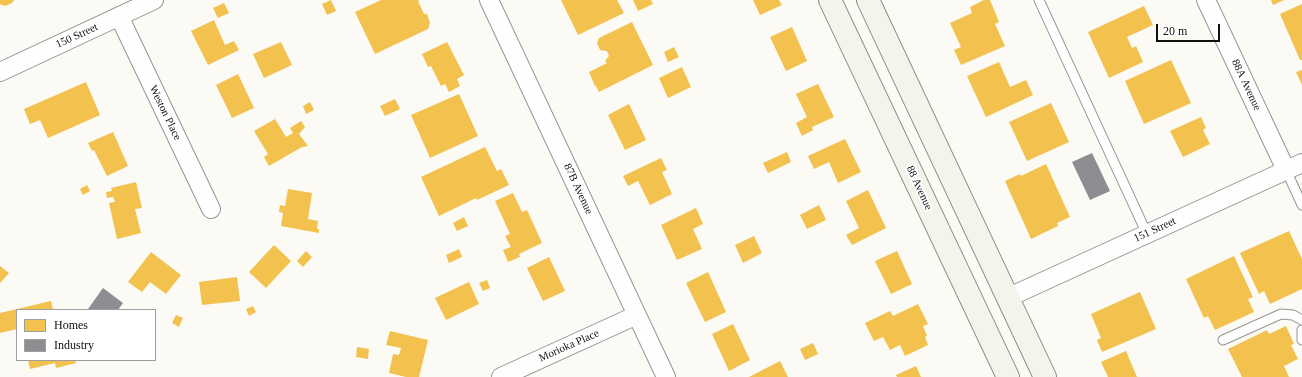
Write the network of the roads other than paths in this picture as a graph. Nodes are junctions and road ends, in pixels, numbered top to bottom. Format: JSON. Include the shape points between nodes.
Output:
{"nodes":[{"id":1,"x":154,"y":0,"type":"edge"},
{"id":2,"x":489,"y":0,"type":"edge"},
{"id":3,"x":830,"y":0,"type":"edge"},
{"id":4,"x":868,"y":0,"type":"edge"},
{"id":5,"x":1039,"y":0,"type":"edge"},
{"id":6,"x":1206,"y":0,"type":"edge"},
{"id":7,"x":120,"y":16,"type":"junction"},
{"id":8,"x":0,"y":72,"type":"edge"},
{"id":9,"x":1302,"y":163,"type":"edge"},
{"id":10,"x":1286,"y":170,"type":"junction"},
{"id":11,"x":1302,"y":205,"type":"edge"},
{"id":12,"x":211,"y":209,"type":"dead end"},
{"id":13,"x":1147,"y":234,"type":"junction"},
{"id":14,"x":1007,"y":298,"type":"junction"},
{"id":15,"x":637,"y":315,"type":"junction"},
{"id":16,"x":1302,"y":320,"type":"edge"},
{"id":17,"x":1302,"y":330,"type":"edge"},
{"id":18,"x":1223,"y":340,"type":"dead end"},
{"id":19,"x":1302,"y":340,"type":"edge"},
{"id":20,"x":501,"y":377,"type":"edge"},
{"id":21,"x":666,"y":377,"type":"edge"},
{"id":22,"x":1008,"y":377,"type":"edge"},
{"id":23,"x":1045,"y":377,"type":"edge"}],
"edges":[{"from":1,"to":7,"type":"street","name":"150 Street"},
{"from":2,"to":15,"type":"street","name":"87B Avenue"},
{"from":3,"to":22,"type":"main road","name":"88 Avenue"},
{"from":4,"to":14,"type":"main road"},
{"from":5,"to":13,"type":"lane"},
{"from":6,"to":10,"type":"street","name":"88A Avenue"},
{"from":7,"to":8,"type":"street","name":"150 Street"},
{"from":7,"to":12,"type":"street","name":"Weston Place"},
{"from":9,"to":10,"type":"street","name":"151 Street"},
{"from":10,"to":11,"type":"lane"},
{"from":10,"to":13,"type":"street","name":"151 Street"},
{"from":13,"to":14,"type":"street","name":"151 Street"},
{"from":14,"to":23,"type":"main road"},
{"from":15,"to":20,"type":"street","name":"Morioka Place"},
{"from":15,"to":21,"type":"street","name":"87B Avenue"},
{"from":16,"to":18,"type":"lane","via":[[1293,315],[1281,314]]},
{"from":17,"to":19,"type":"lane"}]}
